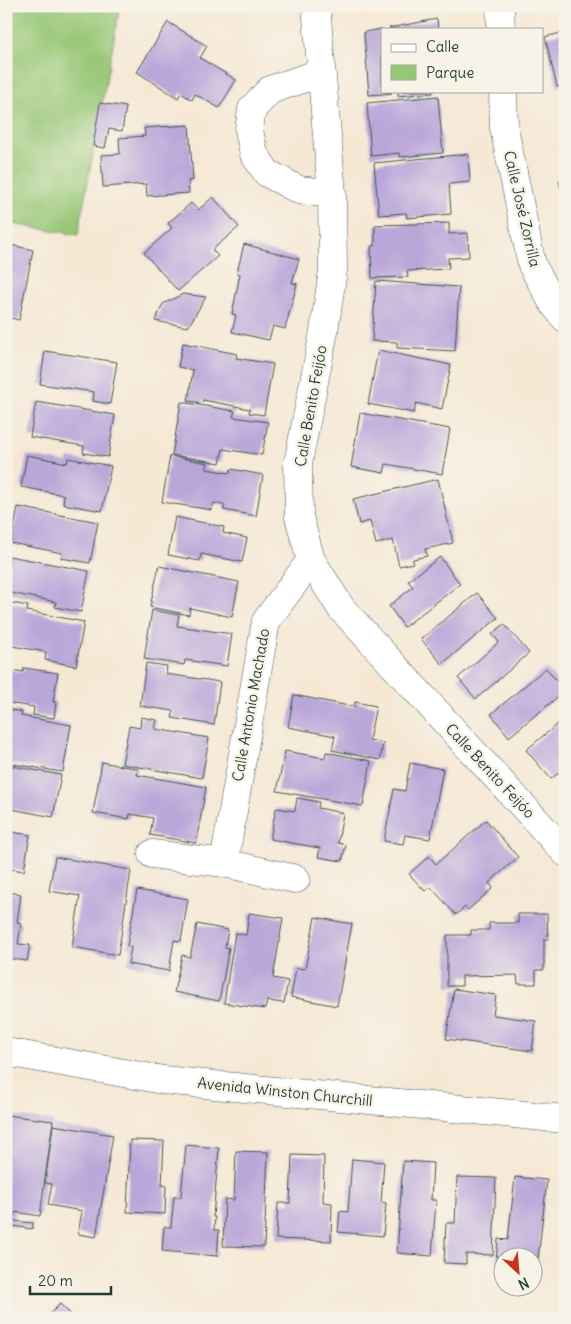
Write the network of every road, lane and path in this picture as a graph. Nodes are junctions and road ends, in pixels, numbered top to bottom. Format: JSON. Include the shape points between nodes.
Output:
{"nodes":[{"id":1,"x":500,"y":6,"type":"edge"},
{"id":2,"x":318,"y":7,"type":"edge"},
{"id":3,"x":501,"y":28,"type":"edge"},
{"id":4,"x":320,"y":73,"type":"junction"},
{"id":5,"x":503,"y":92,"type":"edge"},
{"id":6,"x":332,"y":194,"type":"junction"},
{"id":7,"x":561,"y":307,"type":"edge"},
{"id":8,"x":311,"y":560,"type":"junction"},
{"id":9,"x":565,"y":852,"type":"edge"},
{"id":10,"x":152,"y":854,"type":"dead end"},
{"id":11,"x":224,"y":863,"type":"junction"},
{"id":12,"x":296,"y":879,"type":"dead end"},
{"id":13,"x":6,"y":1052,"type":"edge"},
{"id":14,"x":565,"y":1120,"type":"edge"}],
"edges":[{"from":1,"to":3,"type":"street"},
{"from":2,"to":4,"type":"street","name":"Calle Benito Feijóo"},
{"from":4,"to":6,"type":"street","name":"Calle Benito Feijóo"},
{"from":4,"to":6,"type":"street","via":[[270,90],[252,109],[249,130],[254,154],[267,173],[299,190]]},
{"from":5,"to":7,"type":"street","name":"Calle José Zorrilla","via":[[504,128],[532,265]]},
{"from":6,"to":8,"type":"street","name":"Calle Benito Feijóo","via":[[333,270],[298,464],[299,517]]},
{"from":8,"to":9,"type":"street","name":"Calle Benito Feijóo","via":[[341,608]]},
{"from":8,"to":11,"type":"street","name":"Calle Antonio Machado","via":[[266,621]]},
{"from":10,"to":11,"type":"street"},
{"from":11,"to":12,"type":"street"},
{"from":13,"to":14,"type":"street","name":"Avenida Winston Churchill","via":[[163,1080]]}]}
